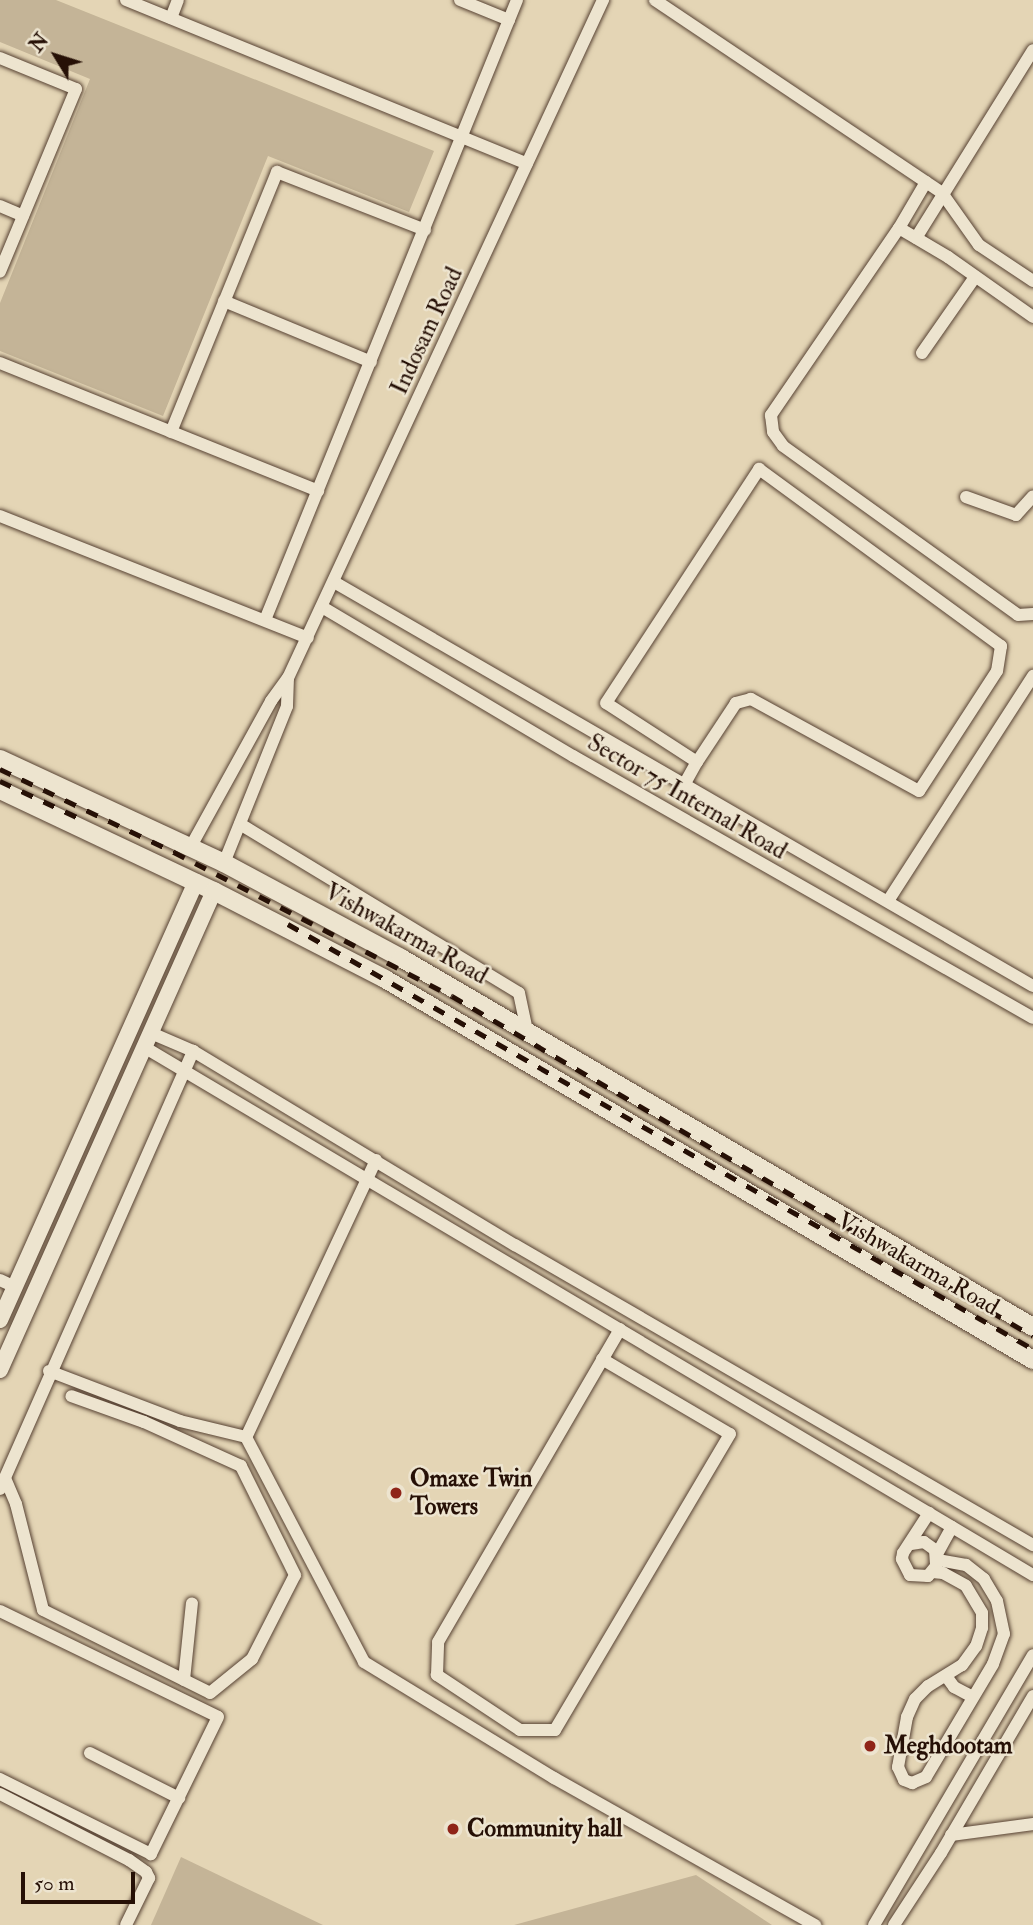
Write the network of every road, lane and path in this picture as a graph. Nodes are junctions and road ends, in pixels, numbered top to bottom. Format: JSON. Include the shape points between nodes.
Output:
{"nodes":[{"id":1,"x":126,"y":0,"type":"edge"},
{"id":2,"x":178,"y":0,"type":"edge"},
{"id":3,"x":460,"y":0,"type":"edge"},
{"id":4,"x":517,"y":0,"type":"edge"},
{"id":5,"x":603,"y":0,"type":"edge"},
{"id":6,"x":654,"y":0,"type":"edge"},
{"id":7,"x":171,"y":18,"type":"junction"},
{"id":8,"x":509,"y":20,"type":"junction"},
{"id":9,"x":1033,"y":50,"type":"edge"},
{"id":10,"x":0,"y":58,"type":"edge"},
{"id":11,"x":463,"y":136,"type":"junction"},
{"id":12,"x":527,"y":164,"type":"junction"},
{"id":13,"x":926,"y":182,"type":"junction"},
{"id":14,"x":942,"y":193,"type":"junction"},
{"id":15,"x":0,"y":206,"type":"edge"},
{"id":16,"x":23,"y":216,"type":"junction"},
{"id":17,"x":899,"y":228,"type":"junction"},
{"id":18,"x":425,"y":230,"type":"junction"},
{"id":19,"x":916,"y":238,"type":"junction"},
{"id":20,"x":0,"y":272,"type":"edge"},
{"id":21,"x":975,"y":277,"type":"junction"},
{"id":22,"x":1033,"y":281,"type":"edge"},
{"id":23,"x":224,"y":301,"type":"junction"},
{"id":24,"x":1033,"y":317,"type":"edge"},
{"id":25,"x":922,"y":354,"type":"dead end"},
{"id":26,"x":371,"y":362,"type":"junction"},
{"id":27,"x":0,"y":363,"type":"edge"},
{"id":28,"x":171,"y":432,"type":"junction"},
{"id":29,"x":318,"y":491,"type":"junction"},
{"id":30,"x":1033,"y":496,"type":"edge"},
{"id":31,"x":966,"y":497,"type":"dead end"},
{"id":32,"x":0,"y":516,"type":"edge"},
{"id":33,"x":334,"y":582,"type":"junction"},
{"id":34,"x":323,"y":607,"type":"junction"},
{"id":35,"x":1033,"y":614,"type":"edge"},
{"id":36,"x":265,"y":621,"type":"junction"},
{"id":37,"x":307,"y":638,"type":"junction"},
{"id":38,"x":1033,"y":676,"type":"edge"},
{"id":39,"x":288,"y":678,"type":"junction"},
{"id":40,"x":0,"y":759,"type":"edge"},
{"id":41,"x":697,"y":762,"type":"junction"},
{"id":42,"x":684,"y":785,"type":"junction"},
{"id":43,"x":0,"y":790,"type":"edge"},
{"id":44,"x":240,"y":824,"type":"junction"},
{"id":45,"x":190,"y":848,"type":"junction"},
{"id":46,"x":224,"y":863,"type":"junction"},
{"id":47,"x":196,"y":883,"type":"junction"},
{"id":48,"x":214,"y":891,"type":"junction"},
{"id":49,"x":887,"y":901,"type":"junction"},
{"id":50,"x":1033,"y":986,"type":"edge"},
{"id":51,"x":1033,"y":1018,"type":"edge"},
{"id":52,"x":527,"y":1032,"type":"junction"},
{"id":53,"x":148,"y":1040,"type":"junction"},
{"id":54,"x":193,"y":1051,"type":"junction"},
{"id":55,"x":184,"y":1072,"type":"junction"},
{"id":56,"x":376,"y":1160,"type":"junction"},
{"id":57,"x":774,"y":1176,"type":"junction"},
{"id":58,"x":368,"y":1179,"type":"junction"},
{"id":59,"x":766,"y":1203,"type":"junction"},
{"id":60,"x":826,"y":1206,"type":"junction"},
{"id":61,"x":814,"y":1231,"type":"junction"},
{"id":62,"x":8,"y":1283,"type":"edge"},
{"id":63,"x":0,"y":1320,"type":"edge"},
{"id":64,"x":1033,"y":1327,"type":"edge"},
{"id":65,"x":620,"y":1329,"type":"junction"},
{"id":66,"x":603,"y":1359,"type":"junction"},
{"id":67,"x":1033,"y":1360,"type":"edge"},
{"id":68,"x":0,"y":1370,"type":"edge"},
{"id":69,"x":49,"y":1371,"type":"junction"},
{"id":70,"x":71,"y":1396,"type":"dead end"},
{"id":71,"x":782,"y":1399,"type":"junction"},
{"id":72,"x":770,"y":1419,"type":"junction"},
{"id":73,"x":246,"y":1437,"type":"junction"},
{"id":74,"x":2,"y":1483,"type":"edge"},
{"id":75,"x":929,"y":1513,"type":"junction"},
{"id":76,"x":952,"y":1527,"type":"junction"},
{"id":77,"x":911,"y":1544,"type":"junction"},
{"id":78,"x":1033,"y":1545,"type":"edge"},
{"id":79,"x":935,"y":1562,"type":"junction"},
{"id":80,"x":1033,"y":1575,"type":"edge"},
{"id":81,"x":192,"y":1603,"type":"dead end"},
{"id":82,"x":0,"y":1611,"type":"edge"},
{"id":83,"x":1033,"y":1655,"type":"edge"},
{"id":84,"x":946,"y":1676,"type":"junction"},
{"id":85,"x":184,"y":1680,"type":"junction"},
{"id":86,"x":1033,"y":1696,"type":"edge"},
{"id":87,"x":973,"y":1697,"type":"junction"},
{"id":88,"x":90,"y":1753,"type":"dead end"},
{"id":89,"x":0,"y":1779,"type":"edge"},
{"id":90,"x":0,"y":1794,"type":"edge"},
{"id":91,"x":179,"y":1798,"type":"junction"},
{"id":92,"x":1033,"y":1824,"type":"edge"},
{"id":93,"x":951,"y":1835,"type":"junction"},
{"id":94,"x":126,"y":1925,"type":"edge"},
{"id":95,"x":815,"y":1925,"type":"edge"},
{"id":96,"x":874,"y":1925,"type":"edge"},
{"id":97,"x":894,"y":1925,"type":"edge"}],
"edges":[{"from":1,"to":7,"type":"street"},
{"from":2,"to":7,"type":"street"},
{"from":3,"to":8,"type":"street"},
{"from":4,"to":8,"type":"street"},
{"from":5,"to":12,"type":"street","name":"Indosam Road"},
{"from":6,"to":13,"type":"street"},
{"from":7,"to":11,"type":"street"},
{"from":8,"to":11,"type":"street"},
{"from":9,"to":14,"type":"street"},
{"from":10,"to":16,"type":"street","via":[[76,89]]},
{"from":11,"to":12,"type":"street"},
{"from":11,"to":18,"type":"street"},
{"from":12,"to":33,"type":"street","name":"Indosam Road"},
{"from":13,"to":14,"type":"street"},
{"from":13,"to":17,"type":"street"},
{"from":14,"to":19,"type":"street"},
{"from":14,"to":22,"type":"street","via":[[979,245]]},
{"from":15,"to":16,"type":"street"},
{"from":16,"to":20,"type":"street"},
{"from":17,"to":19,"type":"street"},
{"from":17,"to":35,"type":"street","via":[[771,415],[773,432],[783,446],[1018,615]]},
{"from":18,"to":23,"type":"street","via":[[277,172]]},
{"from":18,"to":26,"type":"street"},
{"from":19,"to":21,"type":"street"},
{"from":21,"to":24,"type":"street"},
{"from":21,"to":25,"type":"street"},
{"from":23,"to":26,"type":"street"},
{"from":23,"to":28,"type":"street"},
{"from":26,"to":29,"type":"street"},
{"from":27,"to":28,"type":"street"},
{"from":28,"to":29,"type":"street"},
{"from":29,"to":36,"type":"street"},
{"from":30,"to":31,"type":"street","via":[[1016,515]]},
{"from":32,"to":36,"type":"street"},
{"from":33,"to":34,"type":"street","name":"Indosam Road"},
{"from":33,"to":42,"type":"street","name":"Sector 75 Internal Road"},
{"from":34,"to":37,"type":"street","name":"Indosam Road"},
{"from":34,"to":51,"type":"street","name":"Sector 75 Internal Road","via":[[585,763]]},
{"from":36,"to":37,"type":"street"},
{"from":37,"to":39,"type":"street","name":"Indosam Road"},
{"from":38,"to":49,"type":"street"},
{"from":39,"to":44,"type":"street","name":"Indosam Road","via":[[287,706]]},
{"from":39,"to":45,"type":"street","name":"Indosam Road"},
{"from":40,"to":45,"type":"main road","name":"Vishwakarma Road"},
{"from":41,"to":41,"type":"street","via":[[606,703],[759,469],[1001,646],[997,671],[919,790],[751,699],[736,703]]},
{"from":41,"to":42,"type":"street"},
{"from":42,"to":49,"type":"street","name":"Sector 75 Internal Road"},
{"from":43,"to":47,"type":"main road","name":"Vishwakarma Road"},
{"from":44,"to":46,"type":"street","name":"Indosam Road"},
{"from":44,"to":52,"type":"street","via":[[519,992]]},
{"from":45,"to":46,"type":"main road","name":"Vishwakarma Road"},
{"from":46,"to":52,"type":"main road","name":"Vishwakarma Road"},
{"from":47,"to":48,"type":"main road","name":"Vishwakarma Road"},
{"from":47,"to":62,"type":"street"},
{"from":48,"to":53,"type":"street"},
{"from":48,"to":59,"type":"main road","name":"Vishwakarma Road","via":[[385,979]]},
{"from":49,"to":50,"type":"street","name":"Sector 75 Internal Road"},
{"from":52,"to":57,"type":"main road","name":"Vishwakarma Road"},
{"from":53,"to":54,"type":"street"},
{"from":53,"to":55,"type":"street"},
{"from":53,"to":68,"type":"street"},
{"from":54,"to":55,"type":"street"},
{"from":54,"to":56,"type":"street"},
{"from":55,"to":58,"type":"street"},
{"from":55,"to":69,"type":"street"},
{"from":56,"to":58,"type":"street"},
{"from":56,"to":71,"type":"street"},
{"from":57,"to":59,"type":"main road","via":[[777,1189]]},
{"from":57,"to":60,"type":"main road","name":"Vishwakarma Road"},
{"from":58,"to":65,"type":"street"},
{"from":58,"to":73,"type":"street"},
{"from":59,"to":61,"type":"main road","name":"Vishwakarma Road"},
{"from":60,"to":61,"type":"main road","name":"Vishwakarma Road","via":[[816,1212]]},
{"from":60,"to":64,"type":"main road","name":"Vishwakarma Road"},
{"from":61,"to":67,"type":"main road","name":"Vishwakarma Road"},
{"from":62,"to":63,"type":"street"},
{"from":65,"to":66,"type":"street"},
{"from":65,"to":72,"type":"street"},
{"from":66,"to":66,"type":"street","via":[[730,1434],[555,1730],[520,1730],[437,1675],[438,1642]]},
{"from":69,"to":73,"type":"street","via":[[180,1421]]},
{"from":69,"to":74,"type":"street"},
{"from":70,"to":85,"type":"street","via":[[144,1422],[241,1466],[295,1575],[252,1658],[210,1693]]},
{"from":71,"to":72,"type":"street"},
{"from":71,"to":78,"type":"street"},
{"from":72,"to":75,"type":"street"},
{"from":73,"to":95,"type":"street","via":[[365,1662],[554,1778]]},
{"from":74,"to":85,"type":"street","via":[[16,1504],[43,1610]]},
{"from":75,"to":76,"type":"street"},
{"from":75,"to":77,"type":"street"},
{"from":76,"to":79,"type":"street"},
{"from":76,"to":80,"type":"street"},
{"from":77,"to":79,"type":"street","via":[[924,1542]]},
{"from":77,"to":79,"type":"street","via":[[902,1559],[906,1571],[916,1577]]},
{"from":79,"to":84,"type":"street","via":[[943,1573],[967,1586],[982,1613],[976,1646],[962,1665]]},
{"from":79,"to":87,"type":"street","via":[[956,1561],[974,1570],[992,1591],[1000,1613],[1004,1634]]},
{"from":81,"to":85,"type":"street"},
{"from":82,"to":91,"type":"street","via":[[218,1717]]},
{"from":83,"to":96,"type":"street"},
{"from":84,"to":87,"type":"street","via":[[954,1687]]},
{"from":84,"to":87,"type":"street","via":[[915,1699],[907,1717],[898,1768],[904,1780],[917,1782],[926,1777]]},
{"from":86,"to":93,"type":"street"},
{"from":88,"to":91,"type":"street"},
{"from":89,"to":91,"type":"street","via":[[151,1854]]},
{"from":90,"to":94,"type":"street","via":[[146,1872],[149,1878]]},
{"from":92,"to":93,"type":"street"},
{"from":93,"to":97,"type":"street"}]}
